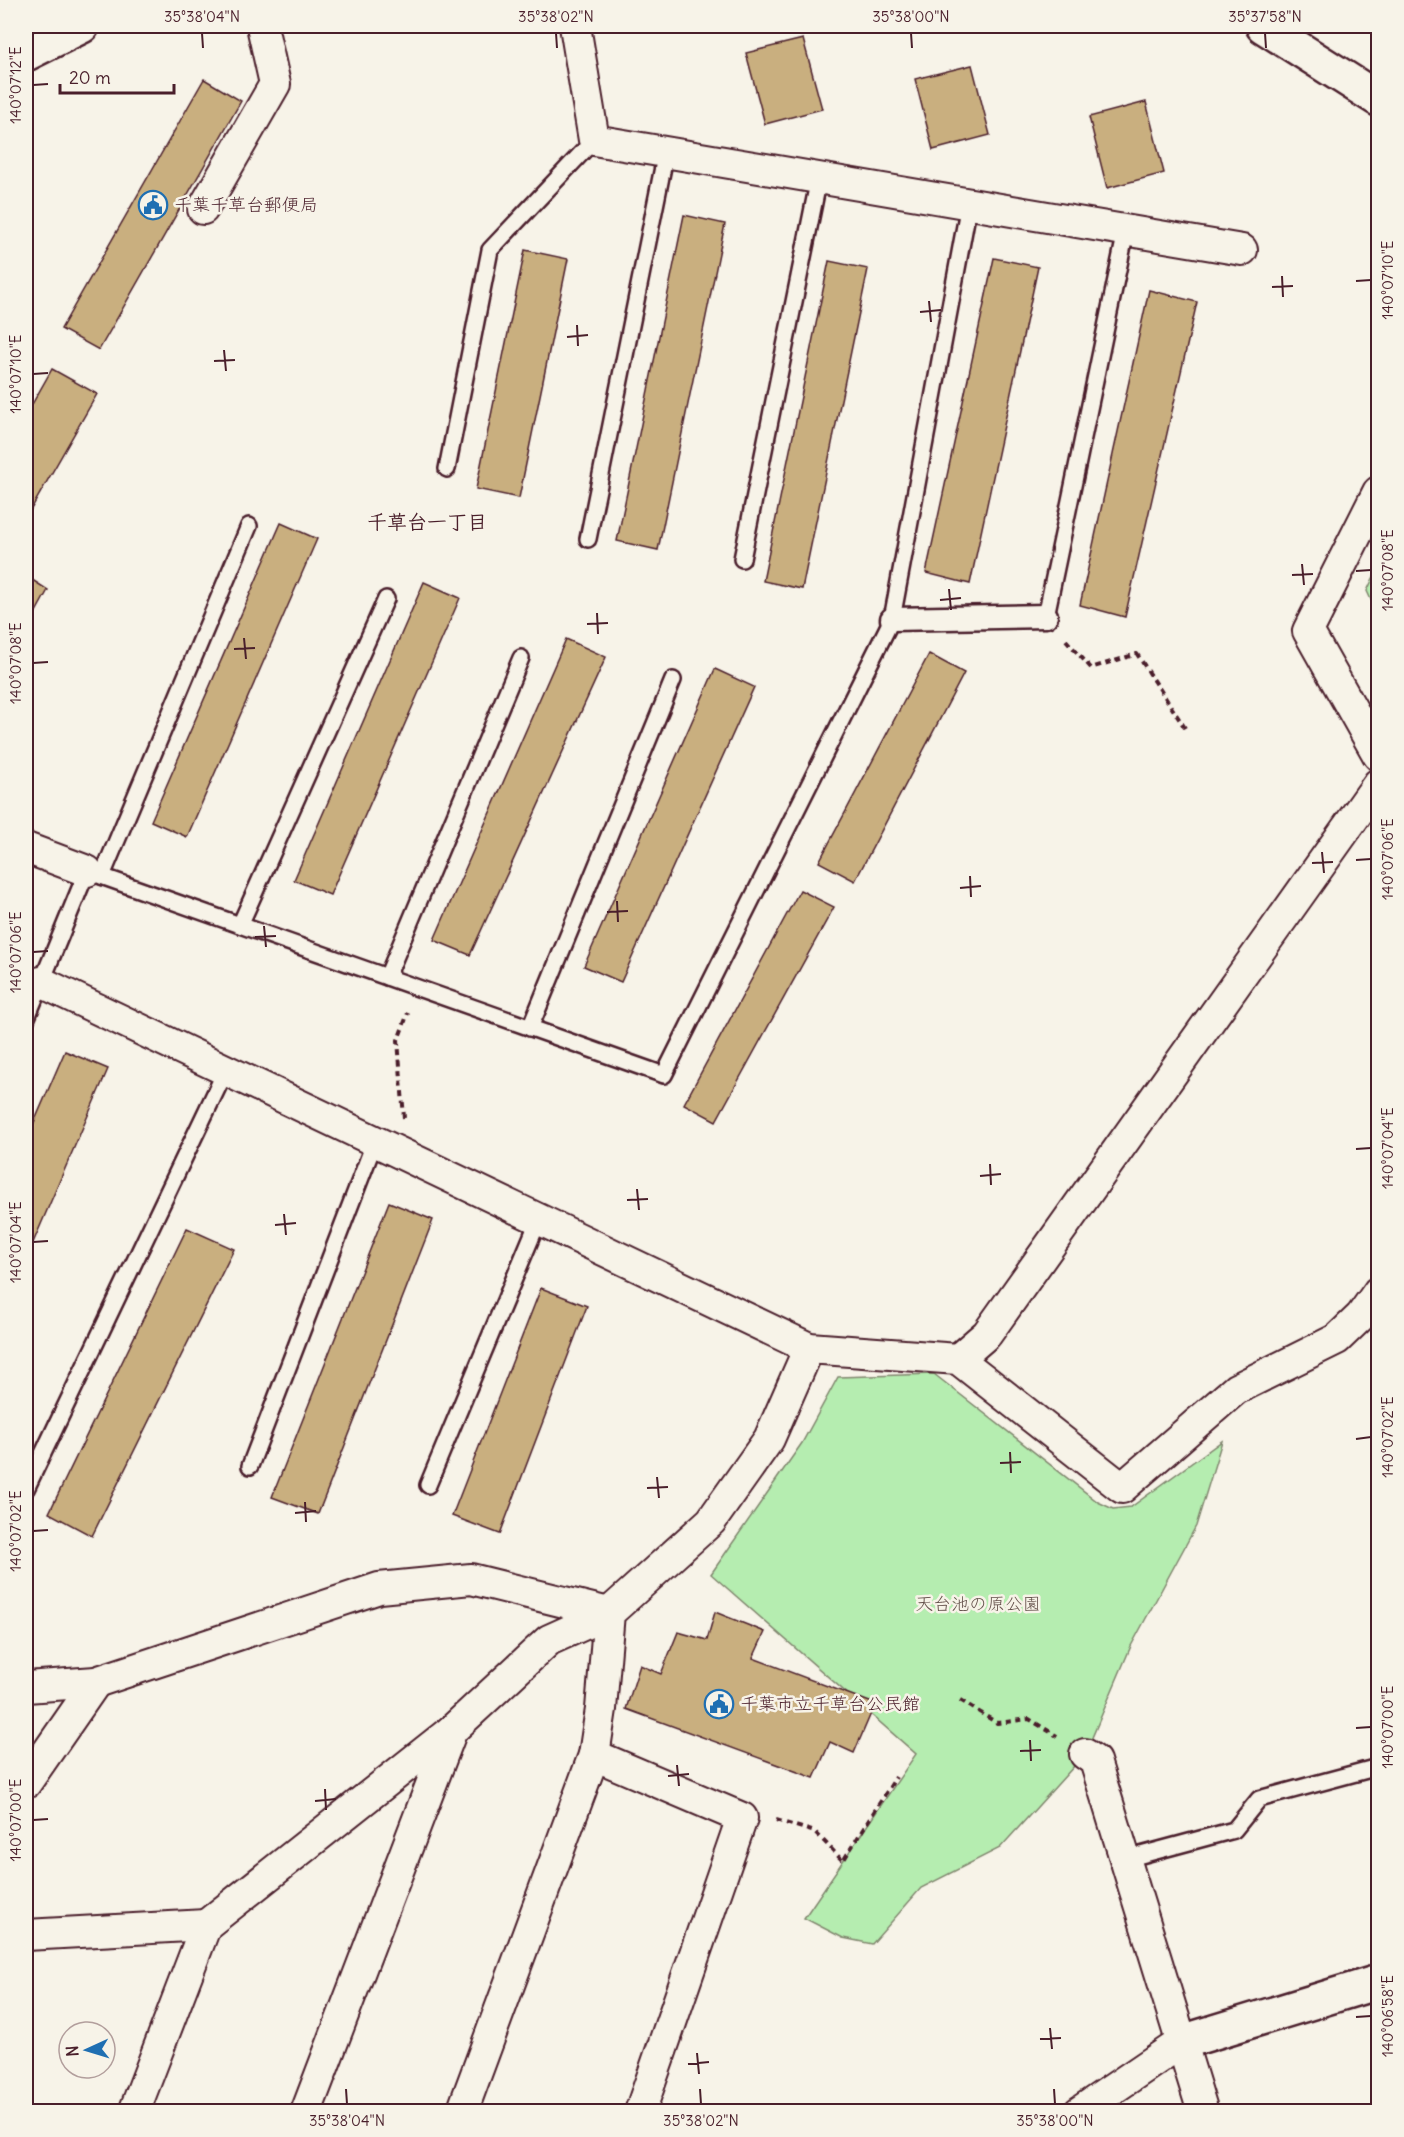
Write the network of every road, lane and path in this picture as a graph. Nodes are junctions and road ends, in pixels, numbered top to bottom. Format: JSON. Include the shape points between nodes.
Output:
{"nodes":[{"id":1,"x":82,"y":26,"type":"edge"},
{"id":2,"x":262,"y":26,"type":"edge"},
{"id":3,"x":575,"y":26,"type":"edge"},
{"id":4,"x":1263,"y":26,"type":"edge"},
{"id":5,"x":26,"y":54,"type":"edge"},
{"id":6,"x":1378,"y":99,"type":"edge"},
{"id":7,"x":594,"y":140,"type":"junction"},
{"id":8,"x":666,"y":152,"type":"junction"},
{"id":9,"x":819,"y":178,"type":"junction"},
{"id":10,"x":969,"y":204,"type":"junction"},
{"id":11,"x":203,"y":209,"type":"dead end"},
{"id":12,"x":1126,"y":231,"type":"junction"},
{"id":13,"x":1242,"y":250,"type":"dead end"},
{"id":14,"x":447,"y":469,"type":"dead end"},
{"id":15,"x":1378,"y":492,"type":"edge"},
{"id":16,"x":249,"y":526,"type":"dead end"},
{"id":17,"x":588,"y":539,"type":"dead end"},
{"id":18,"x":742,"y":559,"type":"dead end"},
{"id":19,"x":386,"y":599,"type":"dead end"},
{"id":20,"x":1046,"y":616,"type":"junction"},
{"id":21,"x":892,"y":619,"type":"junction"},
{"id":22,"x":521,"y":658,"type":"dead end"},
{"id":23,"x":673,"y":680,"type":"dead end"},
{"id":24,"x":1185,"y":728,"type":"dead end"},
{"id":25,"x":1378,"y":754,"type":"edge"},
{"id":26,"x":1378,"y":784,"type":"edge"},
{"id":27,"x":26,"y":848,"type":"edge"},
{"id":28,"x":95,"y":873,"type":"junction"},
{"id":29,"x":240,"y":925,"type":"junction"},
{"id":30,"x":387,"y":977,"type":"junction"},
{"id":31,"x":41,"y":982,"type":"junction"},
{"id":32,"x":26,"y":1020,"type":"edge"},
{"id":33,"x":530,"y":1028,"type":"junction"},
{"id":34,"x":398,"y":1040,"type":"dead end"},
{"id":35,"x":226,"y":1070,"type":"junction"},
{"id":36,"x":404,"y":1118,"type":"dead end"},
{"id":37,"x":375,"y":1141,"type":"junction"},
{"id":38,"x":539,"y":1219,"type":"junction"},
{"id":39,"x":1378,"y":1292,"type":"edge"},
{"id":40,"x":810,"y":1348,"type":"junction"},
{"id":41,"x":958,"y":1359,"type":"junction"},
{"id":42,"x":250,"y":1466,"type":"dead end"},
{"id":43,"x":428,"y":1485,"type":"dead end"},
{"id":44,"x":26,"y":1489,"type":"edge"},
{"id":45,"x":609,"y":1613,"type":"junction"},
{"id":46,"x":96,"y":1683,"type":"junction"},
{"id":47,"x":26,"y":1687,"type":"edge"},
{"id":48,"x":960,"y":1700,"type":"dead end"},
{"id":49,"x":452,"y":1731,"type":"junction"},
{"id":50,"x":1085,"y":1754,"type":"joint"},
{"id":51,"x":594,"y":1755,"type":"junction"},
{"id":52,"x":1378,"y":1767,"type":"edge"},
{"id":53,"x":896,"y":1777,"type":"dead end"},
{"id":54,"x":26,"y":1783,"type":"edge"},
{"id":55,"x":772,"y":1818,"type":"dead end"},
{"id":56,"x":1126,"y":1859,"type":"junction"},
{"id":57,"x":206,"y":1925,"type":"junction"},
{"id":58,"x":27,"y":1938,"type":"edge"},
{"id":59,"x":1378,"y":1982,"type":"edge"},
{"id":60,"x":1182,"y":2042,"type":"junction"},
{"id":61,"x":134,"y":2112,"type":"edge"},
{"id":62,"x":306,"y":2112,"type":"edge"},
{"id":63,"x":462,"y":2112,"type":"edge"},
{"id":64,"x":640,"y":2112,"type":"edge"},
{"id":65,"x":1079,"y":2112,"type":"edge"},
{"id":66,"x":1203,"y":2112,"type":"edge"}],
"edges":[{"from":1,"to":5,"type":"street"},
{"from":2,"to":11,"type":"street","via":[[275,84]]},
{"from":3,"to":7,"type":"street"},
{"from":4,"to":6,"type":"street"},
{"from":7,"to":8,"type":"street"},
{"from":7,"to":14,"type":"lane","via":[[490,250]]},
{"from":8,"to":9,"type":"street"},
{"from":8,"to":17,"type":"lane"},
{"from":9,"to":10,"type":"street"},
{"from":9,"to":18,"type":"lane"},
{"from":10,"to":12,"type":"street"},
{"from":10,"to":21,"type":"lane"},
{"from":12,"to":13,"type":"street"},
{"from":12,"to":20,"type":"lane"},
{"from":15,"to":25,"type":"street","via":[[1308,631]]},
{"from":16,"to":28,"type":"lane"},
{"from":19,"to":29,"type":"lane"},
{"from":20,"to":21,"type":"street"},
{"from":20,"to":24,"type":"path","via":[[1091,668],[1137,654]]},
{"from":21,"to":33,"type":"lane","via":[[663,1075]]},
{"from":22,"to":30,"type":"lane"},
{"from":23,"to":33,"type":"lane"},
{"from":26,"to":41,"type":"street","via":[[987,1334]]},
{"from":27,"to":28,"type":"street"},
{"from":28,"to":29,"type":"lane"},
{"from":28,"to":31,"type":"lane"},
{"from":29,"to":30,"type":"lane"},
{"from":30,"to":33,"type":"lane"},
{"from":31,"to":32,"type":"lane"},
{"from":31,"to":35,"type":"street"},
{"from":34,"to":36,"type":"path"},
{"from":35,"to":37,"type":"street"},
{"from":35,"to":44,"type":"lane"},
{"from":37,"to":38,"type":"street"},
{"from":37,"to":42,"type":"lane"},
{"from":38,"to":40,"type":"street"},
{"from":38,"to":43,"type":"lane"},
{"from":39,"to":41,"type":"street","via":[[1337,1340],[1236,1389],[1122,1488]]},
{"from":40,"to":41,"type":"street"},
{"from":40,"to":45,"type":"street","via":[[769,1439],[711,1521]]},
{"from":45,"to":46,"type":"street","via":[[471,1579],[378,1588]]},
{"from":45,"to":49,"type":"street","via":[[549,1640]]},
{"from":45,"to":51,"type":"street"},
{"from":46,"to":47,"type":"street"},
{"from":46,"to":54,"type":"street"},
{"from":48,"to":50,"type":"path","via":[[997,1723],[1029,1719]]},
{"from":49,"to":57,"type":"street"},
{"from":49,"to":62,"type":"street"},
{"from":50,"to":56,"type":"street","via":[[1095,1761]]},
{"from":51,"to":63,"type":"street"},
{"from":51,"to":64,"type":"street","via":[[742,1818]]},
{"from":52,"to":56,"type":"lane","via":[[1259,1799],[1234,1830]]},
{"from":53,"to":55,"type":"path","via":[[843,1861],[815,1832]]},
{"from":56,"to":60,"type":"street"},
{"from":57,"to":58,"type":"street"},
{"from":57,"to":61,"type":"street"},
{"from":59,"to":60,"type":"street"},
{"from":60,"to":65,"type":"street"},
{"from":60,"to":66,"type":"street"}]}
